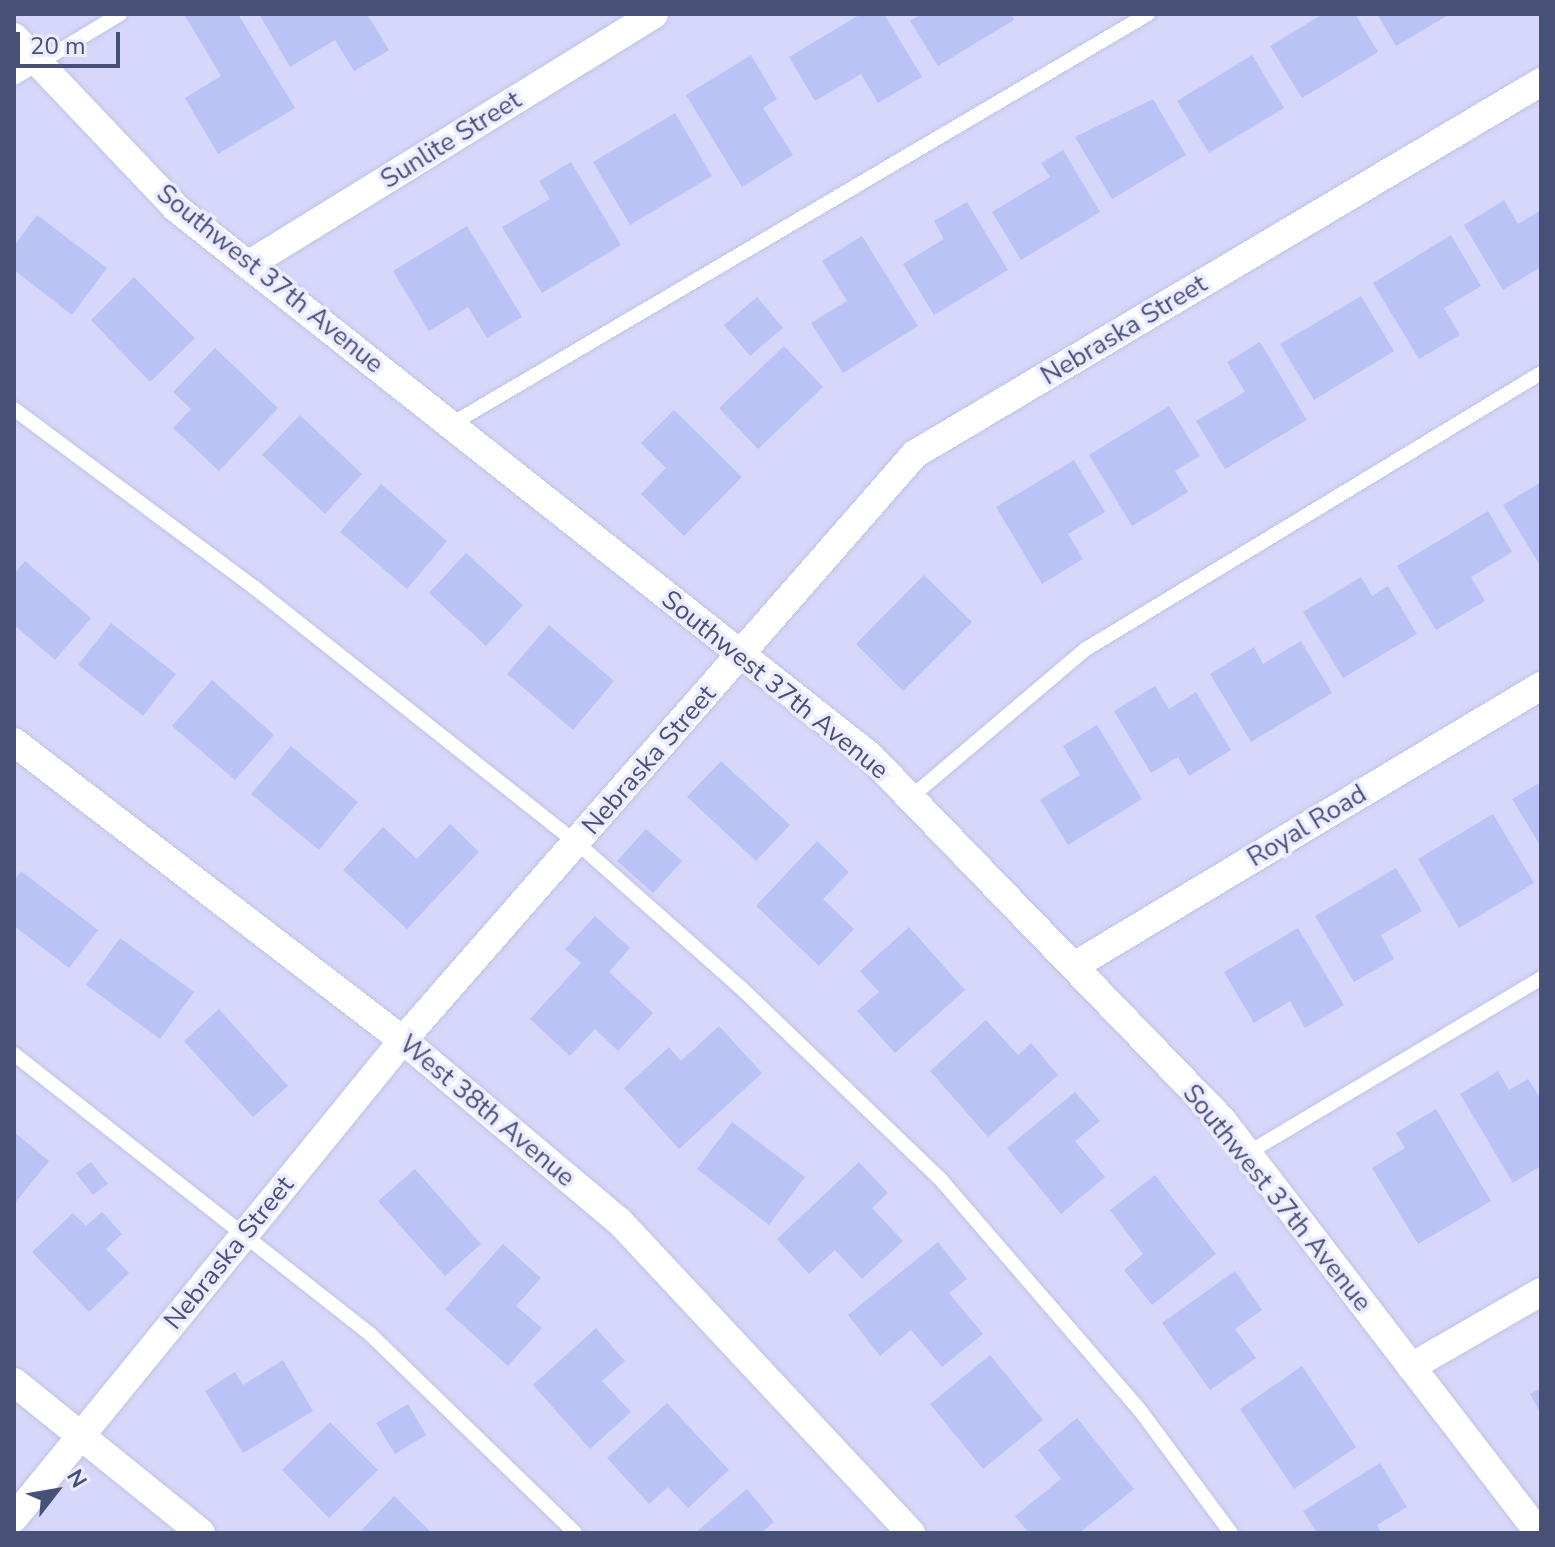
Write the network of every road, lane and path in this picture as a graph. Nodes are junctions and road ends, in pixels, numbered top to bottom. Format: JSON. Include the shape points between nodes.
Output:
{"nodes":[{"id":1,"x":120,"y":14,"type":"edge"},
{"id":2,"x":654,"y":14,"type":"edge"},
{"id":3,"x":1148,"y":14,"type":"edge"},
{"id":4,"x":14,"y":37,"type":"edge"},
{"id":5,"x":39,"y":63,"type":"junction"},
{"id":6,"x":14,"y":78,"type":"edge"},
{"id":7,"x":1541,"y":82,"type":"edge"},
{"id":8,"x":248,"y":265,"type":"junction"},
{"id":9,"x":1541,"y":373,"type":"edge"},
{"id":10,"x":14,"y":409,"type":"edge"},
{"id":11,"x":450,"y":425,"type":"junction"},
{"id":12,"x":741,"y":655,"type":"junction"},
{"id":13,"x":1541,"y":686,"type":"edge"},
{"id":14,"x":14,"y":742,"type":"edge"},
{"id":15,"x":910,"y":798,"type":"junction"},
{"id":16,"x":576,"y":842,"type":"junction"},
{"id":17,"x":1074,"y":966,"type":"junction"},
{"id":18,"x":1541,"y":978,"type":"edge"},
{"id":19,"x":403,"y":1040,"type":"junction"},
{"id":20,"x":14,"y":1054,"type":"edge"},
{"id":21,"x":1248,"y":1153,"type":"junction"},
{"id":22,"x":246,"y":1232,"type":"junction"},
{"id":23,"x":1541,"y":1292,"type":"edge"},
{"id":24,"x":1411,"y":1367,"type":"junction"},
{"id":25,"x":14,"y":1382,"type":"edge"},
{"id":26,"x":82,"y":1434,"type":"junction"},
{"id":27,"x":14,"y":1518,"type":"edge"},
{"id":28,"x":201,"y":1533,"type":"edge"},
{"id":29,"x":575,"y":1533,"type":"edge"},
{"id":30,"x":911,"y":1533,"type":"edge"},
{"id":31,"x":1231,"y":1533,"type":"edge"},
{"id":32,"x":1539,"y":1533,"type":"edge"}],
"edges":[{"from":1,"to":5,"type":"lane"},
{"from":2,"to":8,"type":"street","name":"Sunlite Street"},
{"from":3,"to":11,"type":"lane"},
{"from":4,"to":5,"type":"street","name":"Southwest 37th Avenue"},
{"from":5,"to":6,"type":"lane"},
{"from":5,"to":8,"type":"street","name":"Southwest 37th Avenue","via":[[176,208]]},
{"from":7,"to":12,"type":"street","name":"Nebraska Street","via":[[915,454]]},
{"from":8,"to":11,"type":"street","name":"Southwest 37th Avenue"},
{"from":9,"to":15,"type":"lane","via":[[1086,649]]},
{"from":10,"to":16,"type":"lane","via":[[255,588]]},
{"from":11,"to":12,"type":"street","name":"Southwest 37th Avenue"},
{"from":12,"to":15,"type":"street","name":"Southwest 37th Avenue","via":[[870,756]]},
{"from":12,"to":16,"type":"street","name":"Nebraska Street"},
{"from":13,"to":17,"type":"street","name":"Royal Road"},
{"from":14,"to":19,"type":"street","name":"West 38th Avenue"},
{"from":15,"to":17,"type":"street","name":"Southwest 37th Avenue"},
{"from":16,"to":19,"type":"street","name":"Nebraska Street"},
{"from":16,"to":31,"type":"lane","via":[[740,987],[942,1181],[1139,1409]]},
{"from":17,"to":21,"type":"street","name":"Southwest 37th Avenue"},
{"from":18,"to":21,"type":"lane"},
{"from":19,"to":22,"type":"street","name":"Nebraska Street"},
{"from":19,"to":30,"type":"street","name":"West 38th Avenue","via":[[619,1221]]},
{"from":20,"to":22,"type":"lane"},
{"from":21,"to":24,"type":"street","name":"Southwest 37th Avenue"},
{"from":22,"to":26,"type":"street","name":"Nebraska Street"},
{"from":22,"to":29,"type":"lane","via":[[371,1335]]},
{"from":23,"to":24,"type":"street"},
{"from":24,"to":32,"type":"street","name":"Southwest 37th Avenue"},
{"from":25,"to":26,"type":"street"},
{"from":26,"to":27,"type":"street","name":"Nebraska Street"},
{"from":26,"to":28,"type":"street"}]}
